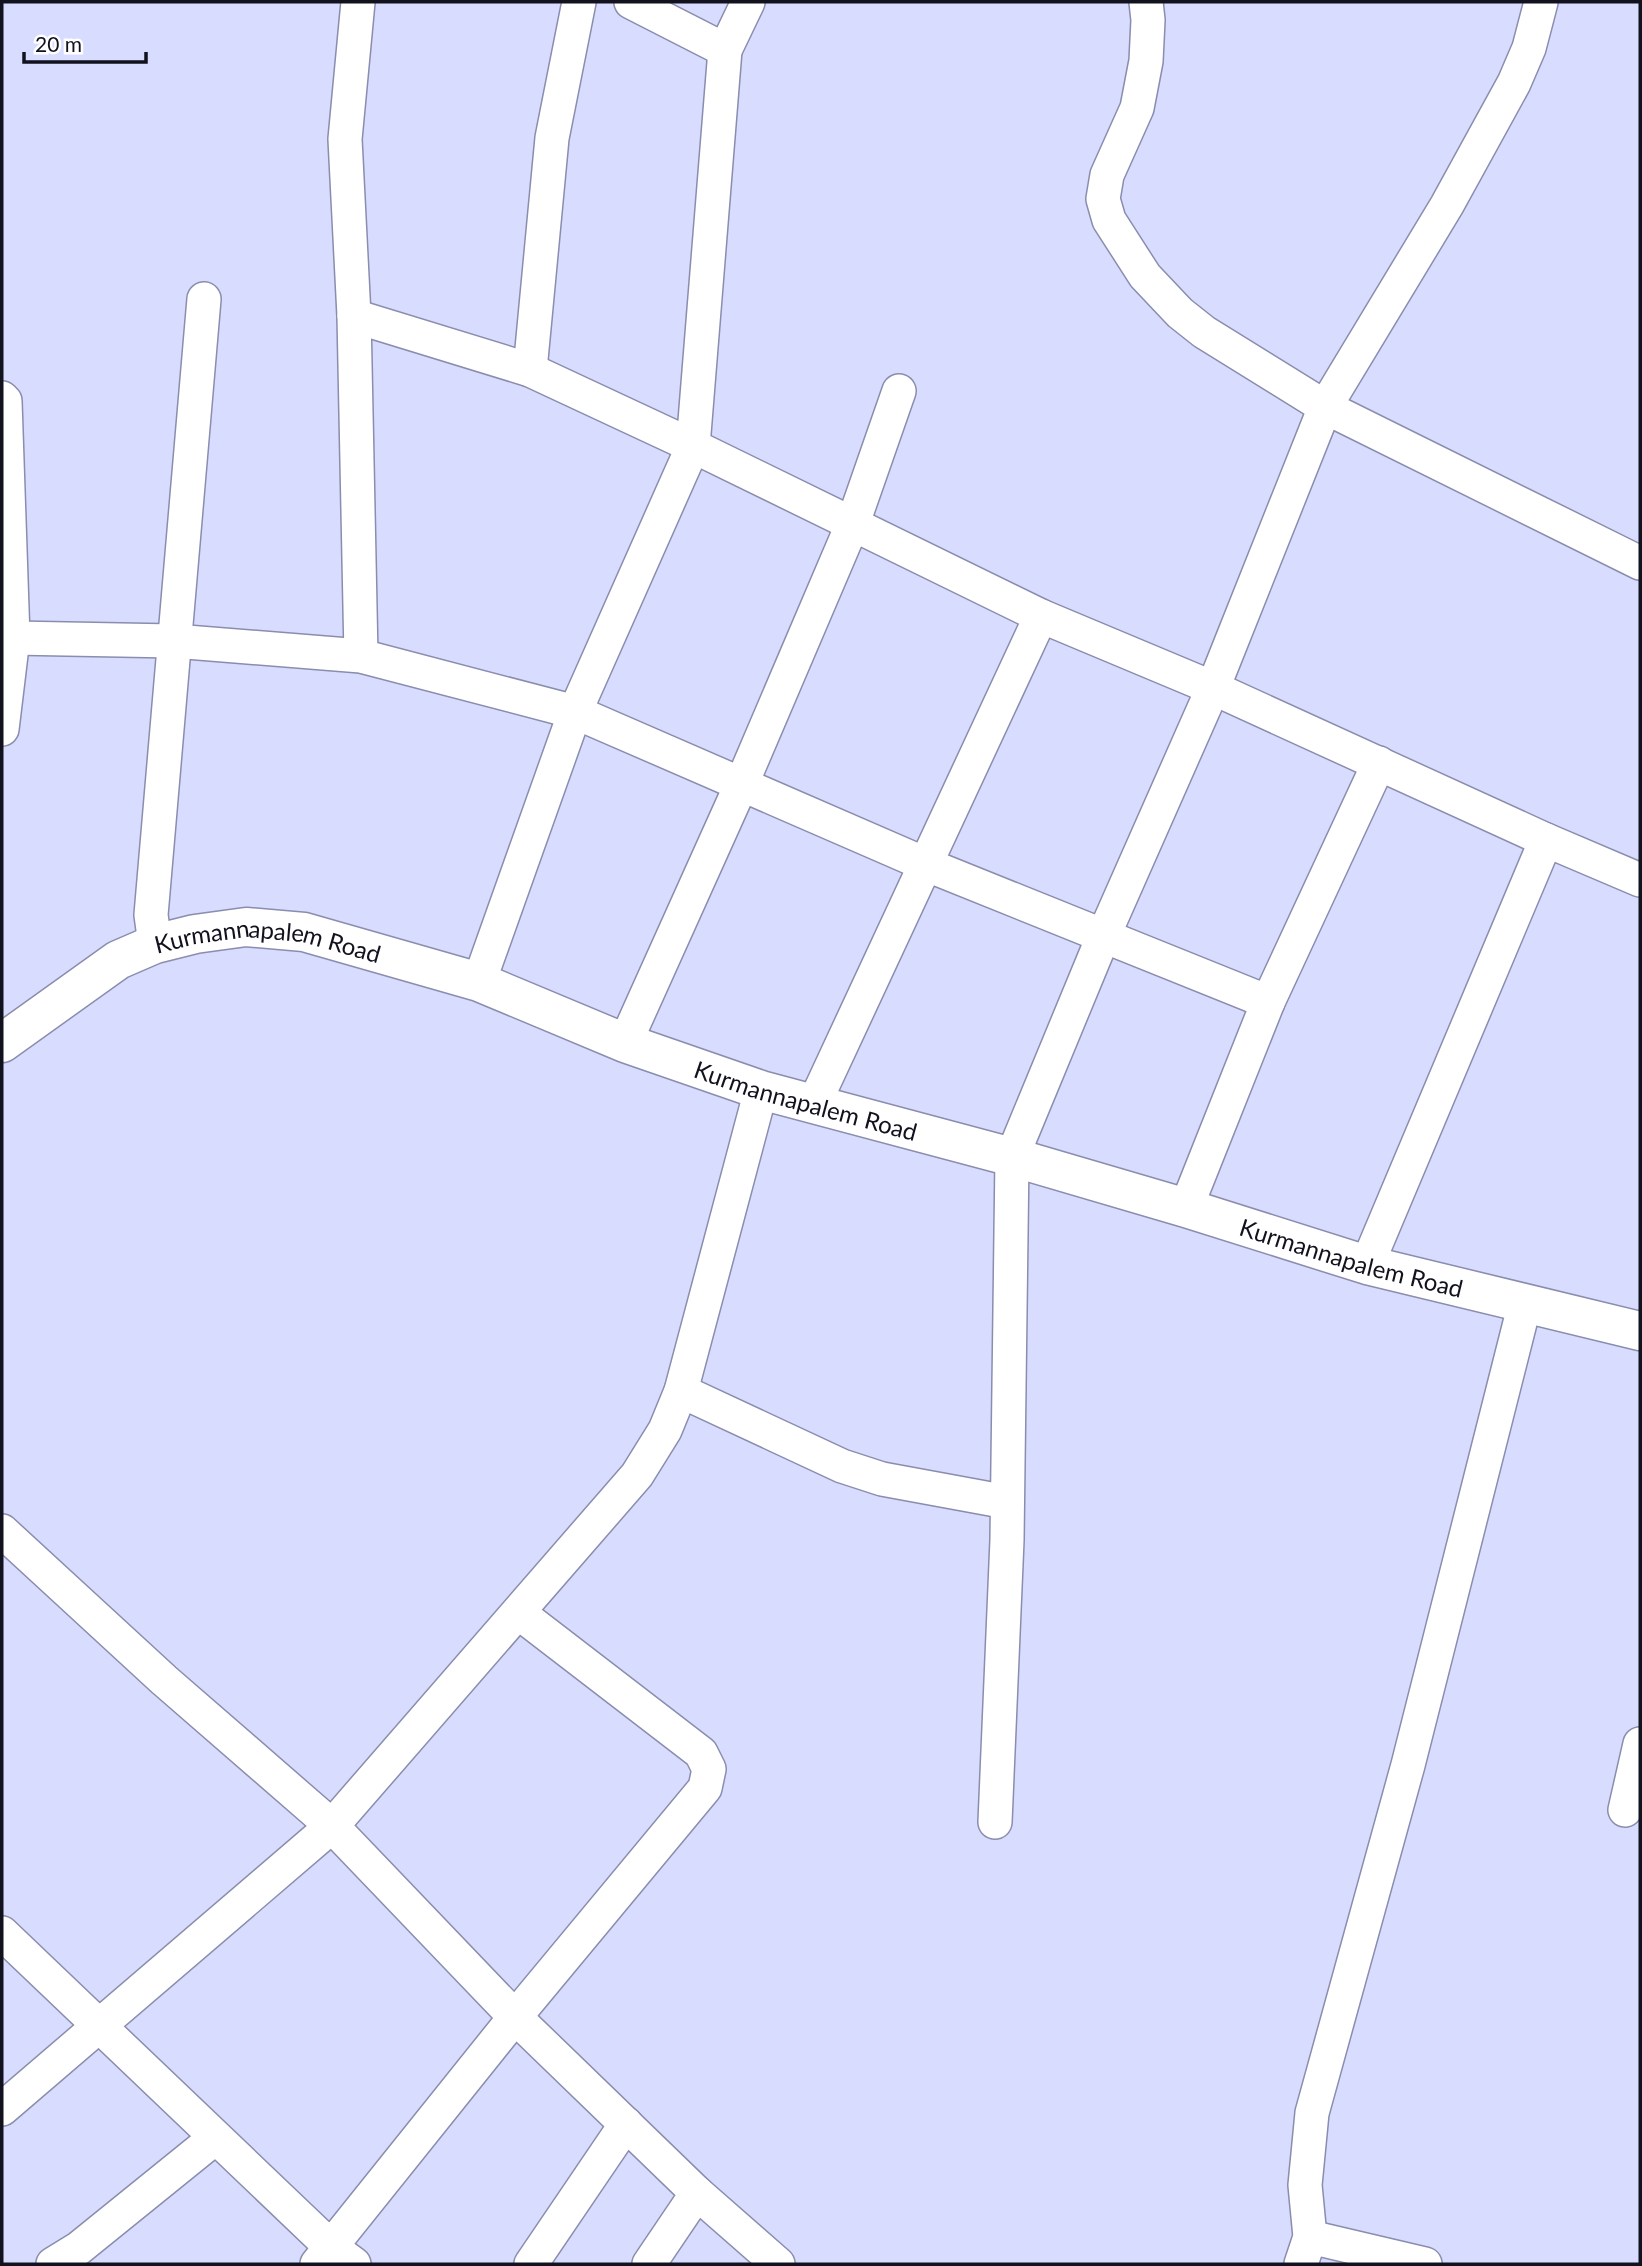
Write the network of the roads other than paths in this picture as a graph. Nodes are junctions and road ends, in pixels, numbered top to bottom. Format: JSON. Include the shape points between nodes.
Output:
{"nodes":[{"id":1,"x":358,"y":2,"type":"edge"},
{"id":2,"x":579,"y":2,"type":"edge"},
{"id":3,"x":631,"y":2,"type":"edge"},
{"id":4,"x":748,"y":2,"type":"edge"},
{"id":5,"x":1146,"y":2,"type":"edge"},
{"id":6,"x":1541,"y":2,"type":"edge"},
{"id":7,"x":725,"y":50,"type":"junction"},
{"id":8,"x":204,"y":299,"type":"dead end"},
{"id":9,"x":354,"y":316,"type":"junction"},
{"id":10,"x":530,"y":370,"type":"junction"},
{"id":11,"x":899,"y":391,"type":"dead end"},
{"id":12,"x":2,"y":398,"type":"edge"},
{"id":13,"x":1325,"y":407,"type":"junction"},
{"id":14,"x":693,"y":446,"type":"junction"},
{"id":15,"x":853,"y":523,"type":"junction"},
{"id":16,"x":1640,"y":563,"type":"edge"},
{"id":17,"x":1041,"y":616,"type":"junction"},
{"id":18,"x":13,"y":638,"type":"junction"},
{"id":19,"x":174,"y":641,"type":"junction"},
{"id":20,"x":361,"y":656,"type":"junction"},
{"id":21,"x":1213,"y":688,"type":"junction"},
{"id":22,"x":575,"y":712,"type":"junction"},
{"id":23,"x":2,"y":729,"type":"edge"},
{"id":24,"x":1379,"y":763,"type":"junction"},
{"id":25,"x":743,"y":783,"type":"junction"},
{"id":26,"x":1546,"y":840,"type":"junction"},
{"id":27,"x":926,"y":864,"type":"junction"},
{"id":28,"x":1640,"y":880,"type":"edge"},
{"id":29,"x":1103,"y":937,"type":"junction"},
{"id":30,"x":155,"y":944,"type":"junction"},
{"id":31,"x":479,"y":982,"type":"junction"},
{"id":32,"x":1268,"y":1002,"type":"junction"},
{"id":33,"x":2,"y":1043,"type":"edge"},
{"id":34,"x":625,"y":1043,"type":"junction"},
{"id":35,"x":761,"y":1090,"type":"junction"},
{"id":36,"x":814,"y":1104,"type":"junction"},
{"id":37,"x":1012,"y":1157,"type":"junction"},
{"id":38,"x":1186,"y":1208,"type":"junction"},
{"id":39,"x":1367,"y":1265,"type":"junction"},
{"id":40,"x":1525,"y":1303,"type":"junction"},
{"id":41,"x":1640,"y":1331,"type":"edge"},
{"id":42,"x":681,"y":1391,"type":"junction"},
{"id":43,"x":1007,"y":1502,"type":"junction"},
{"id":44,"x":2,"y":1531,"type":"edge"},
{"id":45,"x":519,"y":1613,"type":"junction"},
{"id":46,"x":1640,"y":1744,"type":"edge"},
{"id":47,"x":1625,"y":1810,"type":"dead end"},
{"id":48,"x":995,"y":1822,"type":"dead end"},
{"id":49,"x":332,"y":1826,"type":"junction"},
{"id":50,"x":2,"y":1933,"type":"edge"},
{"id":51,"x":514,"y":2017,"type":"junction"},
{"id":52,"x":100,"y":2026,"type":"junction"},
{"id":53,"x":2,"y":2109,"type":"edge"},
{"id":54,"x":626,"y":2124,"type":"junction"},
{"id":55,"x":215,"y":2138,"type":"junction"},
{"id":56,"x":697,"y":2193,"type":"junction"},
{"id":57,"x":1305,"y":2251,"type":"edge"},
{"id":58,"x":334,"y":2259,"type":"edge"},
{"id":59,"x":53,"y":2264,"type":"edge"},
{"id":60,"x":531,"y":2264,"type":"edge"},
{"id":61,"x":649,"y":2264,"type":"edge"},
{"id":62,"x":778,"y":2264,"type":"edge"},
{"id":63,"x":1425,"y":2264,"type":"edge"}],
"edges":[{"from":1,"to":9,"type":"street","via":[[345,139]]},
{"from":2,"to":10,"type":"street","via":[[552,138]]},
{"from":3,"to":7,"type":"street"},
{"from":4,"to":7,"type":"street"},
{"from":5,"to":13,"type":"street","via":[[1146,61],[1137,108],[1107,175],[1103,199],[1109,220],[1145,276],[1180,313]]},
{"from":6,"to":13,"type":"street","via":[[1514,83],[1447,205]]},
{"from":7,"to":14,"type":"street"},
{"from":8,"to":19,"type":"street"},
{"from":9,"to":10,"type":"street"},
{"from":9,"to":20,"type":"street"},
{"from":10,"to":14,"type":"street"},
{"from":11,"to":15,"type":"street"},
{"from":12,"to":18,"type":"street"},
{"from":13,"to":16,"type":"street"},
{"from":13,"to":21,"type":"street"},
{"from":14,"to":15,"type":"street"},
{"from":14,"to":22,"type":"street"},
{"from":15,"to":17,"type":"street"},
{"from":15,"to":25,"type":"street"},
{"from":17,"to":21,"type":"street"},
{"from":17,"to":27,"type":"street"},
{"from":18,"to":19,"type":"street"},
{"from":18,"to":23,"type":"street"},
{"from":19,"to":20,"type":"street"},
{"from":19,"to":30,"type":"street","via":[[151,915]]},
{"from":20,"to":22,"type":"street"},
{"from":21,"to":24,"type":"street"},
{"from":21,"to":29,"type":"street"},
{"from":22,"to":25,"type":"street"},
{"from":22,"to":31,"type":"street"},
{"from":24,"to":26,"type":"street"},
{"from":24,"to":32,"type":"street"},
{"from":25,"to":27,"type":"street"},
{"from":25,"to":34,"type":"street"},
{"from":26,"to":28,"type":"street"},
{"from":26,"to":39,"type":"street"},
{"from":27,"to":29,"type":"street"},
{"from":27,"to":36,"type":"street"},
{"from":29,"to":32,"type":"street"},
{"from":29,"to":37,"type":"street"},
{"from":30,"to":31,"type":"main road","name":"Kurmannapalem Road","via":[[246,928],[304,932]]},
{"from":30,"to":33,"type":"main road","name":"Kurmannapalem Road","via":[[118,960]]},
{"from":31,"to":34,"type":"main road","name":"Kurmannapalem Road"},
{"from":32,"to":38,"type":"street"},
{"from":34,"to":35,"type":"main road","name":"Kurmannapalem Road"},
{"from":35,"to":36,"type":"main road","name":"Kurmannapalem Road"},
{"from":35,"to":42,"type":"street"},
{"from":36,"to":37,"type":"main road","name":"Kurmannapalem Road"},
{"from":37,"to":38,"type":"main road","name":"Kurmannapalem Road"},
{"from":37,"to":43,"type":"street"},
{"from":38,"to":39,"type":"main road","name":"Kurmannapalem Road"},
{"from":39,"to":40,"type":"main road","name":"Kurmannapalem Road"},
{"from":40,"to":41,"type":"main road","name":"Kurmannapalem Road"},
{"from":40,"to":57,"type":"street","via":[[1408,1765],[1312,2113]]},
{"from":42,"to":43,"type":"street","via":[[842,1466],[882,1479]]},
{"from":42,"to":45,"type":"street","via":[[666,1430],[637,1475]]},
{"from":43,"to":48,"type":"street"},
{"from":44,"to":49,"type":"street","via":[[164,1681]]},
{"from":45,"to":49,"type":"street"},
{"from":45,"to":51,"type":"street","via":[[701,1753],[709,1769],[705,1788]]},
{"from":46,"to":47,"type":"street"},
{"from":49,"to":51,"type":"street"},
{"from":49,"to":52,"type":"street"},
{"from":50,"to":52,"type":"street"},
{"from":51,"to":54,"type":"street"},
{"from":51,"to":58,"type":"street"},
{"from":52,"to":53,"type":"street"},
{"from":52,"to":55,"type":"street"},
{"from":54,"to":56,"type":"street"},
{"from":54,"to":60,"type":"street"},
{"from":55,"to":58,"type":"street"},
{"from":55,"to":59,"type":"street"},
{"from":56,"to":61,"type":"street"},
{"from":56,"to":62,"type":"street"},
{"from":57,"to":63,"type":"street"}]}
